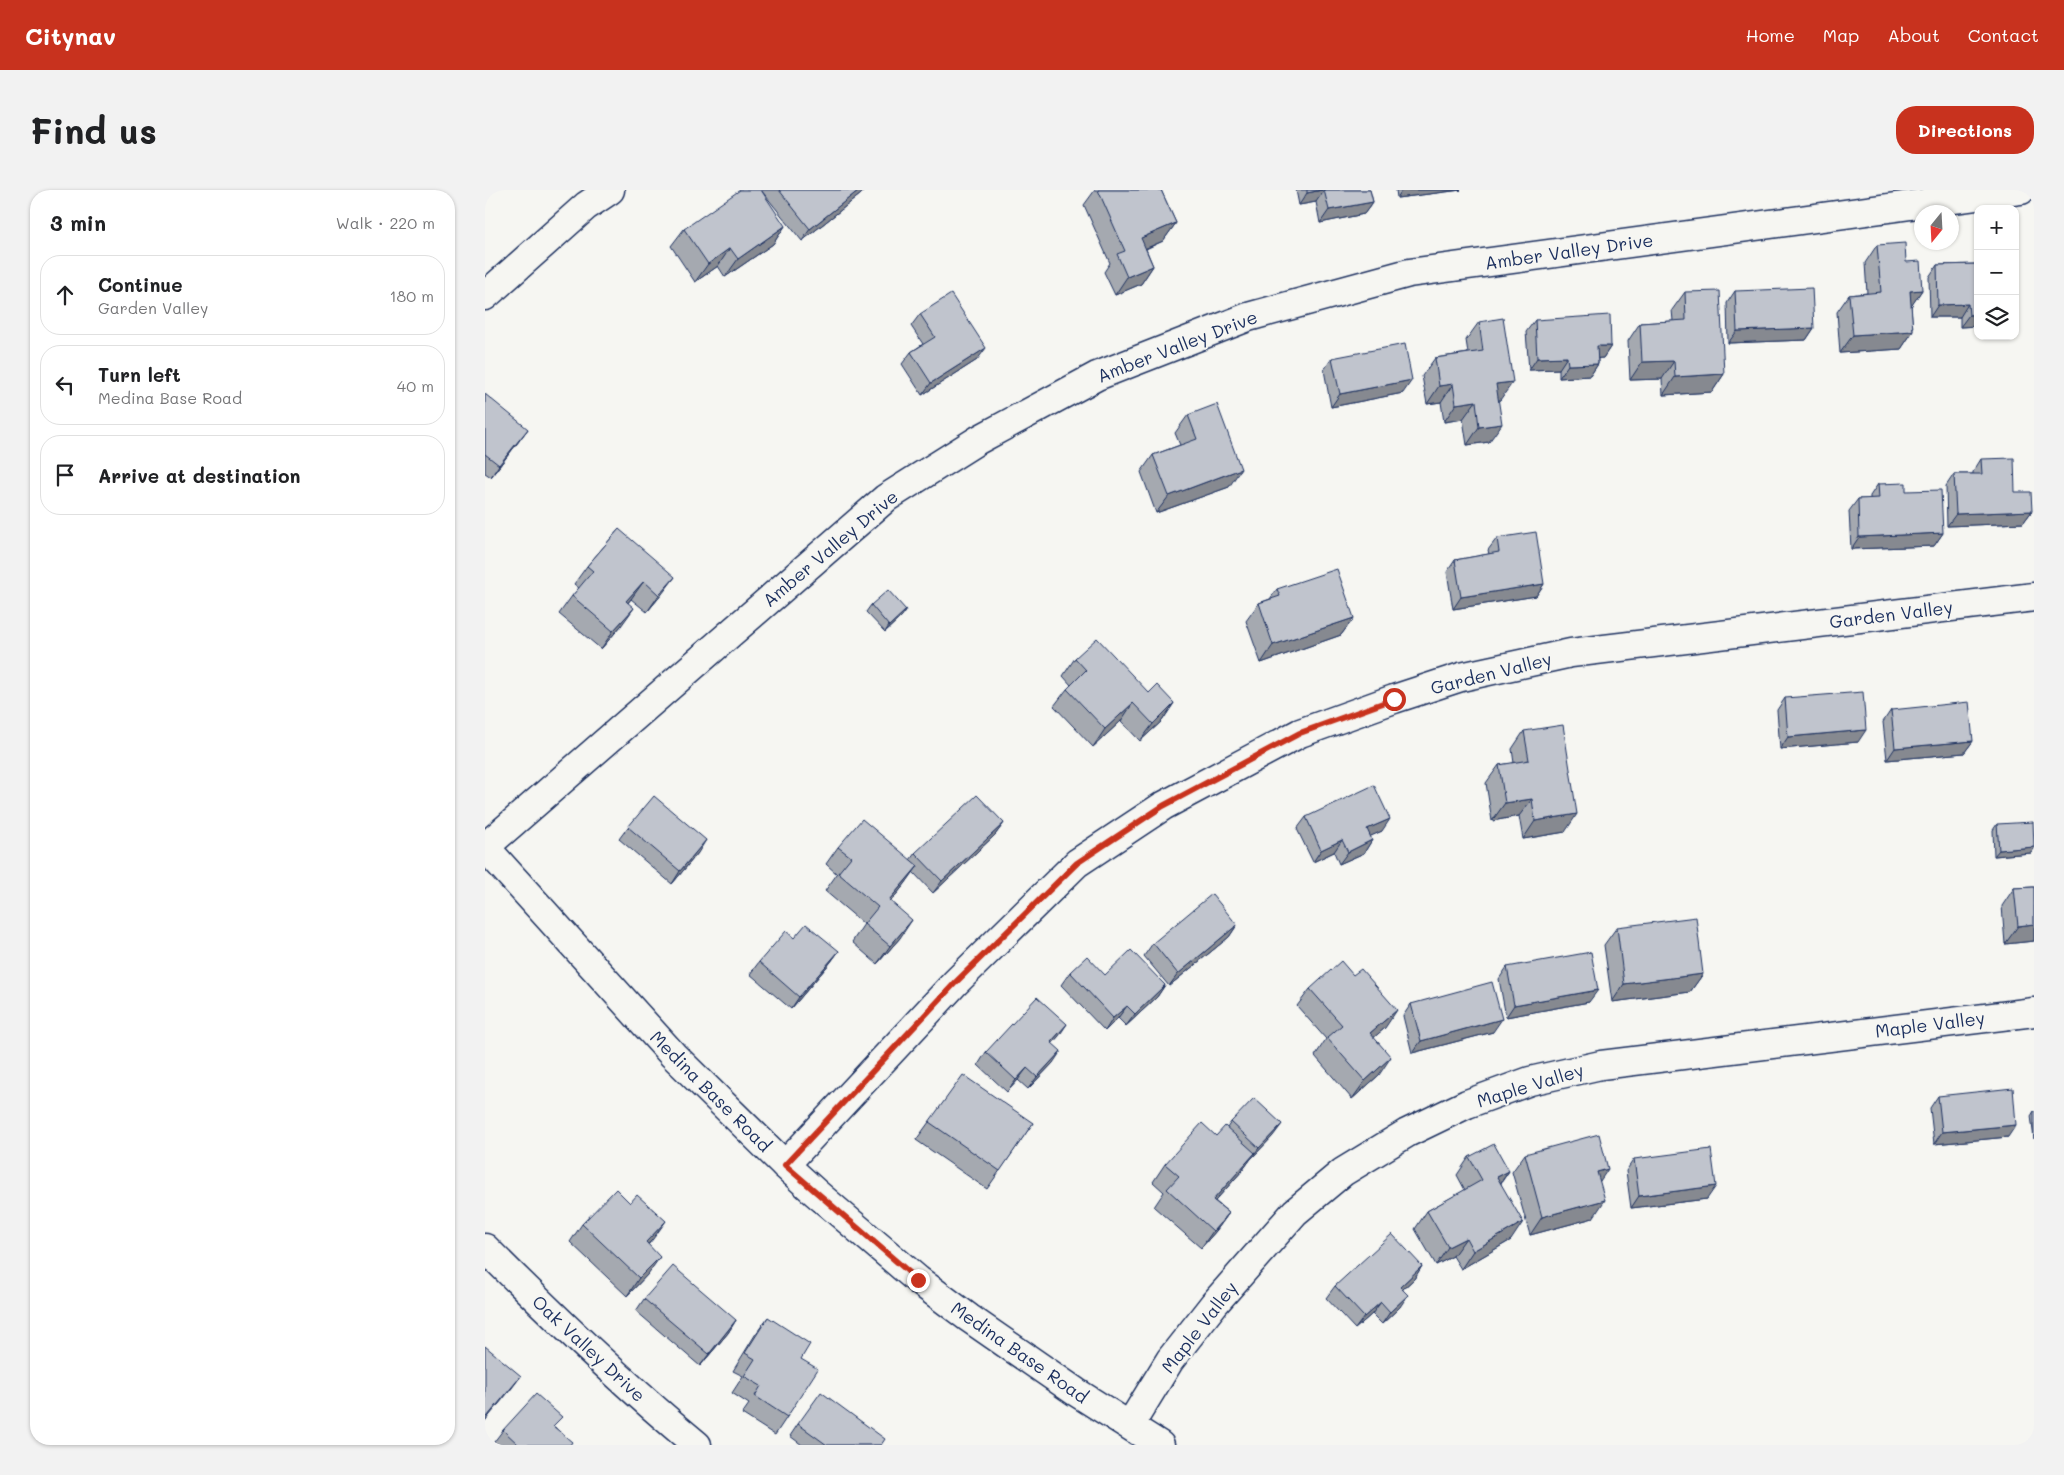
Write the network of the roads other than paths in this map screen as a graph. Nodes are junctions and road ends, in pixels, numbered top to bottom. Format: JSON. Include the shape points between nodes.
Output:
{"nodes":[{"id":1,"x":610,"y":190,"type":"edge"},
{"id":2,"x":2021,"y":190,"type":"edge"},
{"id":3,"x":485,"y":296,"type":"edge"},
{"id":4,"x":2034,"y":597,"type":"edge"},
{"id":5,"x":485,"y":847,"type":"edge"},
{"id":6,"x":2034,"y":1012,"type":"edge"},
{"id":7,"x":785,"y":1165,"type":"junction"},
{"id":8,"x":485,"y":1248,"type":"edge"},
{"id":9,"x":1130,"y":1425,"type":"junction"},
{"id":10,"x":697,"y":1445,"type":"edge"},
{"id":11,"x":1160,"y":1445,"type":"edge"}],
"edges":[{"from":1,"to":3,"type":"street","via":[[586,206]]},
{"from":2,"to":5,"type":"street","name":"Amber Valley Drive","via":[[1409,273],[1248,317],[1097,376],[978,440],[886,498]]},
{"from":4,"to":7,"type":"street","name":"Garden Valley","via":[[1571,653],[1461,677],[1300,733],[1163,806],[1077,863],[955,983]]},
{"from":5,"to":7,"type":"street","name":"Medina Base Road","via":[[673,1055]]},
{"from":6,"to":9,"type":"street","name":"Maple Valley","via":[[1601,1065],[1530,1081],[1467,1104],[1407,1133],[1343,1172],[1295,1212],[1214,1304],[1170,1360]]},
{"from":7,"to":9,"type":"street","name":"Medina Base Road","via":[[918,1280],[1076,1392]]},
{"from":8,"to":10,"type":"street","name":"Oak Valley Drive","via":[[545,1308]]},
{"from":9,"to":11,"type":"street","name":"Medina Base Road"}]}
